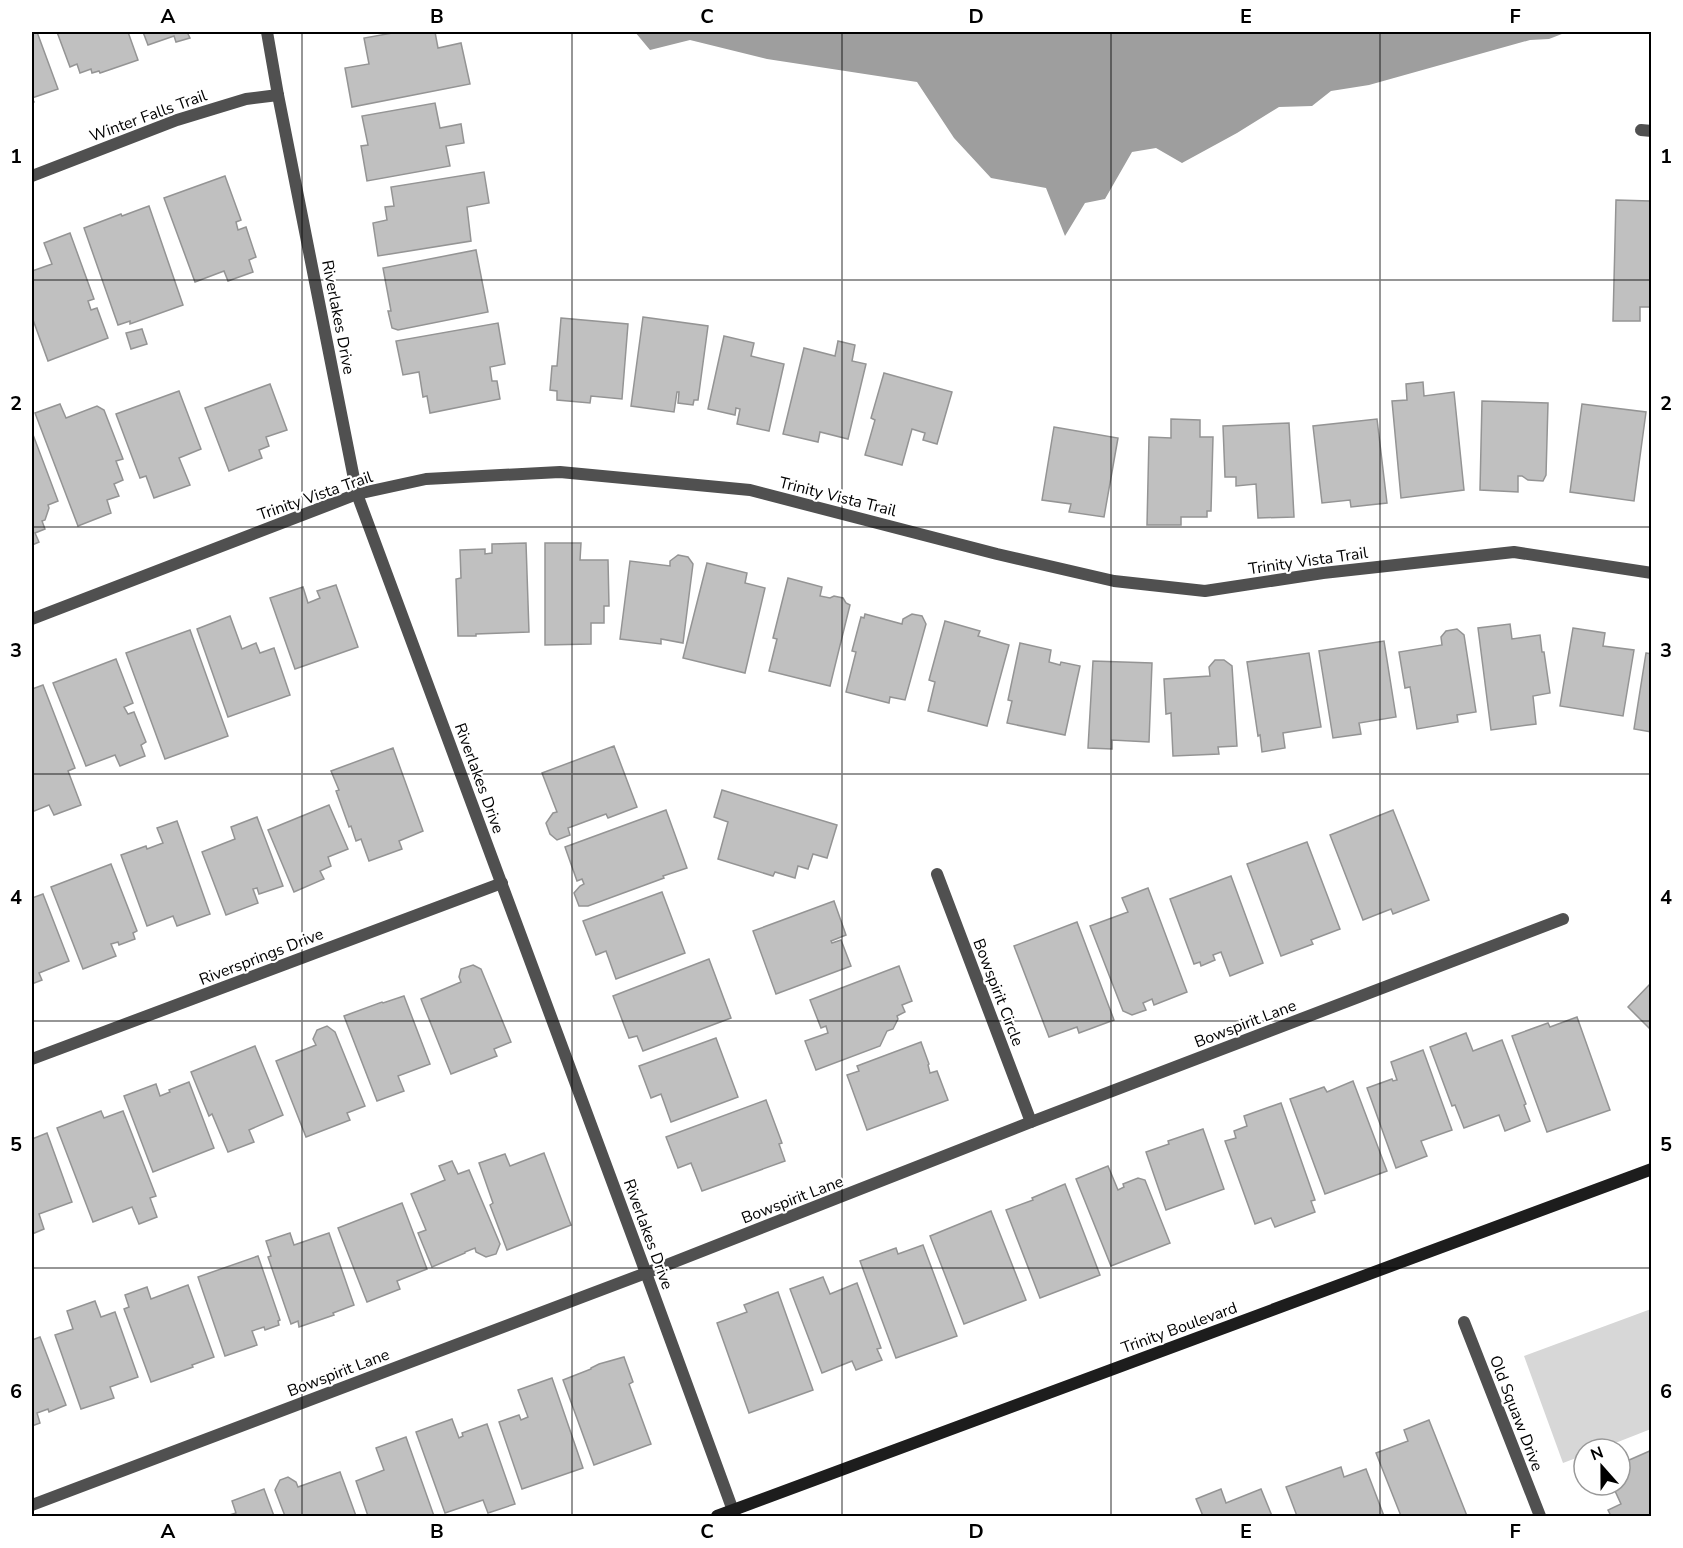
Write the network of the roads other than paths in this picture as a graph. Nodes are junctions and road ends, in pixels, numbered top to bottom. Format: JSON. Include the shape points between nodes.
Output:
{"nodes":[{"id":1,"x":267,"y":32,"type":"edge"},
{"id":2,"x":278,"y":94,"type":"junction"},
{"id":3,"x":32,"y":176,"type":"edge"},
{"id":4,"x":357,"y":494,"type":"junction"},
{"id":5,"x":1652,"y":573,"type":"edge"},
{"id":6,"x":32,"y":619,"type":"edge"},
{"id":7,"x":937,"y":874,"type":"dead end"},
{"id":8,"x":502,"y":883,"type":"junction"},
{"id":9,"x":1563,"y":919,"type":"dead end"},
{"id":10,"x":32,"y":1059,"type":"edge"},
{"id":11,"x":1031,"y":1122,"type":"junction"},
{"id":12,"x":1652,"y":1169,"type":"edge"},
{"id":13,"x":646,"y":1274,"type":"junction"},
{"id":14,"x":1464,"y":1322,"type":"dead end"},
{"id":15,"x":32,"y":1505,"type":"edge"},
{"id":16,"x":734,"y":1514,"type":"edge"},
{"id":17,"x":717,"y":1516,"type":"edge"},
{"id":18,"x":1540,"y":1516,"type":"edge"}],
"edges":[{"from":1,"to":2,"type":"street","name":"Riverlakes Drive"},
{"from":2,"to":3,"type":"street","name":"Winter Falls Trail","via":[[246,99],[177,120]]},
{"from":2,"to":4,"type":"street","name":"Riverlakes Drive"},
{"from":4,"to":5,"type":"street","name":"Trinity Vista Trail","via":[[426,479],[560,472],[750,490],[1114,581],[1205,591],[1323,573],[1514,552]]},
{"from":4,"to":6,"type":"street","name":"Trinity Vista Trail"},
{"from":4,"to":8,"type":"street","name":"Riverlakes Drive"},
{"from":7,"to":11,"type":"street","name":"Bowspirit Circle"},
{"from":8,"to":10,"type":"street","name":"Riversprings Drive"},
{"from":8,"to":13,"type":"street","name":"Riverlakes Drive"},
{"from":9,"to":11,"type":"street","name":"Bowspirit Lane"},
{"from":11,"to":13,"type":"street","name":"Bowspirit Lane"},
{"from":12,"to":16,"type":"main road","name":"Trinity Boulevard"},
{"from":13,"to":15,"type":"street","name":"Bowspirit Lane"},
{"from":13,"to":16,"type":"street","name":"Riverlakes Drive"},
{"from":14,"to":18,"type":"street","name":"Old Squaw Drive"},
{"from":16,"to":17,"type":"main road","name":"Trinity Boulevard"}]}
